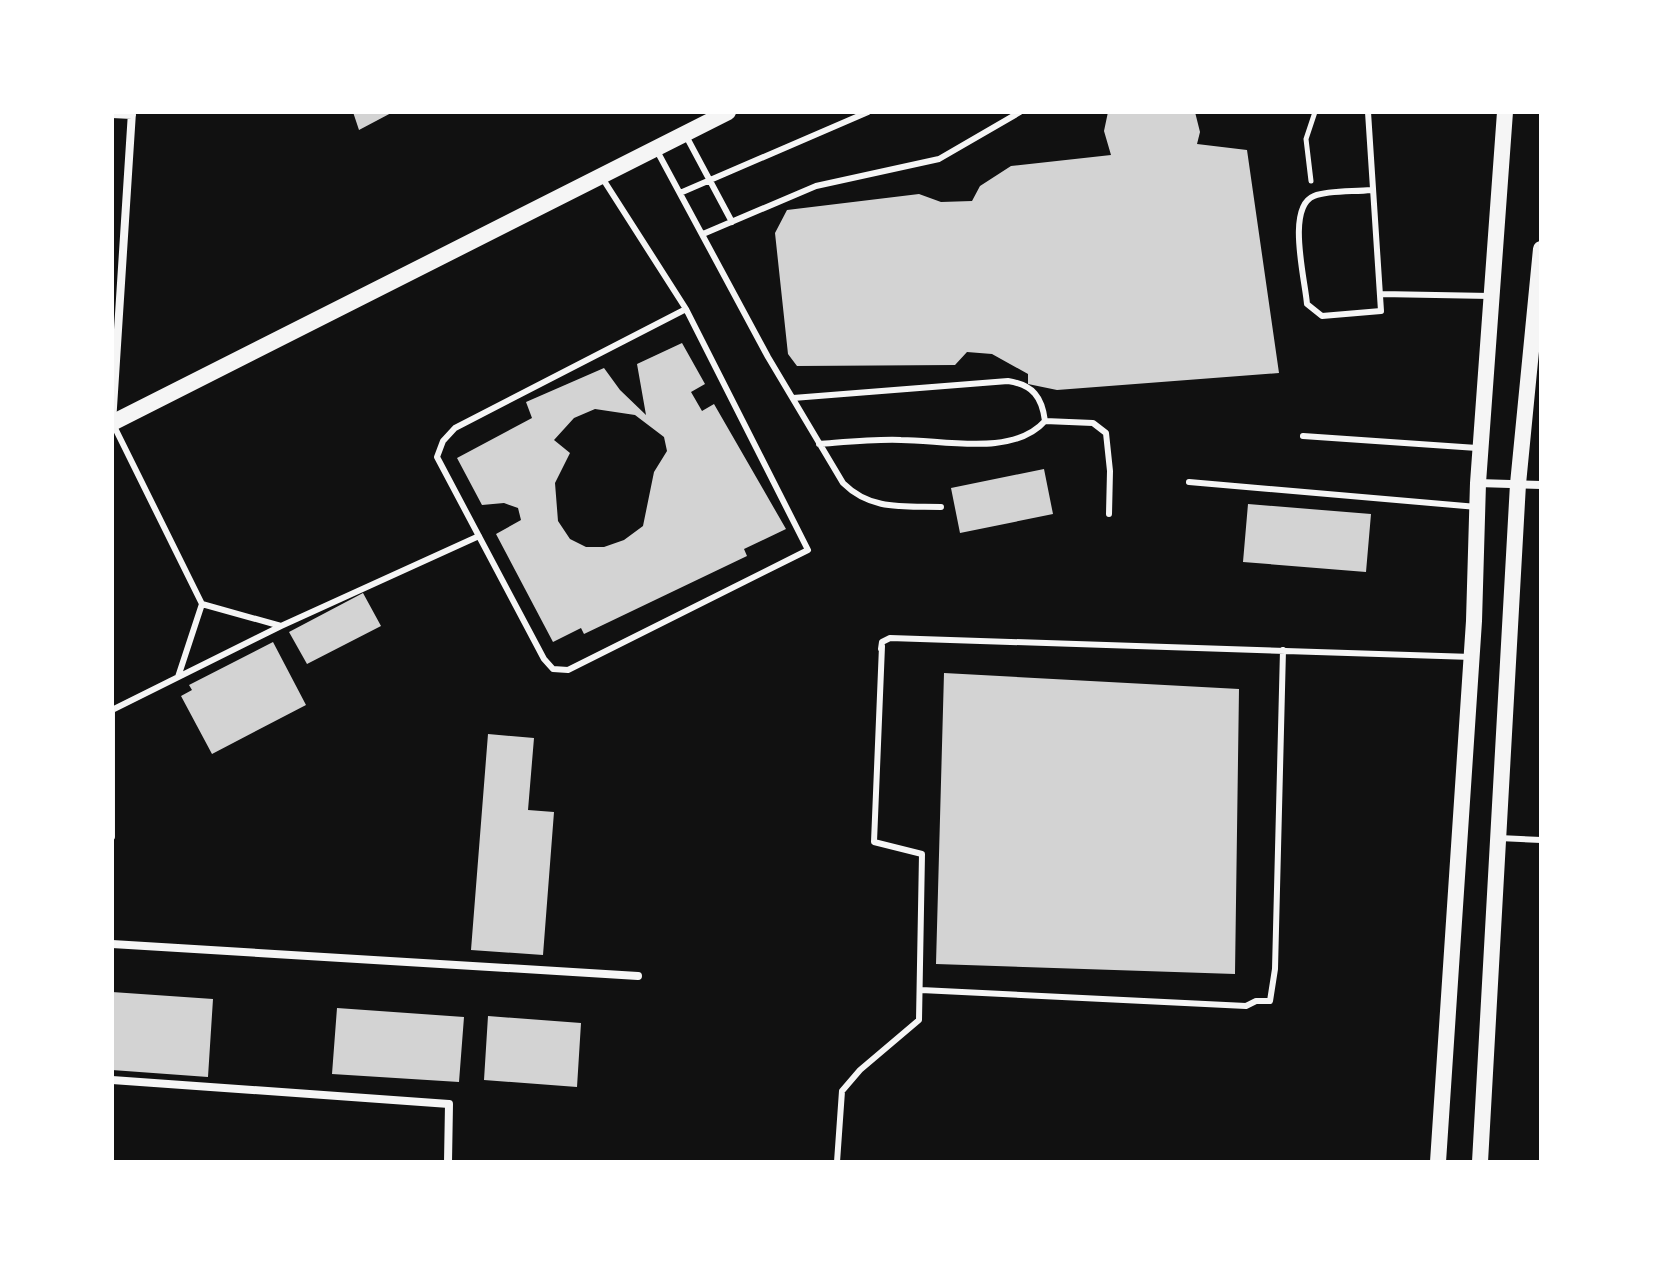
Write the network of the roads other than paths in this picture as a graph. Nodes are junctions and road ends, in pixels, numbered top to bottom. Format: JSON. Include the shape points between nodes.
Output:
{"nodes":[{"id":1,"x":728,"y":112,"type":"edge"},
{"id":2,"x":868,"y":112,"type":"edge"},
{"id":3,"x":1020,"y":112,"type":"edge"},
{"id":4,"x":1368,"y":112,"type":"edge"},
{"id":5,"x":1505,"y":112,"type":"edge"},
{"id":6,"x":112,"y":114,"type":"edge"},
{"id":7,"x":132,"y":114,"type":"edge"},
{"id":8,"x":685,"y":134,"type":"junction"},
{"id":9,"x":656,"y":148,"type":"junction"},
{"id":10,"x":601,"y":176,"type":"junction"},
{"id":11,"x":710,"y":180,"type":"junction"},
{"id":12,"x":1371,"y":190,"type":"junction"},
{"id":13,"x":680,"y":193,"type":"junction"},
{"id":14,"x":732,"y":222,"type":"junction"},
{"id":15,"x":703,"y":234,"type":"junction"},
{"id":16,"x":1541,"y":249,"type":"edge"},
{"id":17,"x":1381,"y":294,"type":"junction"},
{"id":18,"x":1492,"y":296,"type":"junction"},
{"id":19,"x":686,"y":309,"type":"junction"},
{"id":20,"x":793,"y":398,"type":"junction"},
{"id":21,"x":1045,"y":421,"type":"junction"},
{"id":22,"x":112,"y":423,"type":"edge"},
{"id":23,"x":1303,"y":436,"type":"dead end"},
{"id":24,"x":819,"y":444,"type":"junction"},
{"id":25,"x":1481,"y":448,"type":"junction"},
{"id":26,"x":1189,"y":482,"type":"dead end"},
{"id":27,"x":1478,"y":483,"type":"junction"},
{"id":28,"x":1518,"y":484,"type":"junction"},
{"id":29,"x":1541,"y":485,"type":"edge"},
{"id":30,"x":941,"y":507,"type":"dead end"},
{"id":31,"x":1477,"y":507,"type":"junction"},
{"id":32,"x":1109,"y":514,"type":"dead end"},
{"id":33,"x":479,"y":536,"type":"junction"},
{"id":34,"x":202,"y":604,"type":"junction"},
{"id":35,"x":281,"y":626,"type":"junction"},
{"id":36,"x":1283,"y":650,"type":"junction"},
{"id":37,"x":1472,"y":657,"type":"junction"},
{"id":38,"x":178,"y":677,"type":"junction"},
{"id":39,"x":112,"y":837,"type":"edge"},
{"id":40,"x":1496,"y":837,"type":"junction"},
{"id":41,"x":1541,"y":840,"type":"edge"},
{"id":42,"x":112,"y":944,"type":"edge"},
{"id":43,"x":638,"y":976,"type":"dead end"},
{"id":44,"x":921,"y":990,"type":"junction"},
{"id":45,"x":112,"y":1080,"type":"edge"},
{"id":46,"x":448,"y":1162,"type":"edge"},
{"id":47,"x":837,"y":1162,"type":"edge"},
{"id":48,"x":1438,"y":1162,"type":"edge"},
{"id":49,"x":1480,"y":1162,"type":"edge"}],
"edges":[{"from":1,"to":8,"type":"main road"},
{"from":2,"to":11,"type":"lane"},
{"from":3,"to":14,"type":"lane","via":[[939,159],[816,186]]},
{"from":4,"to":12,"type":"lane"},
{"from":5,"to":18,"type":"main road"},
{"from":6,"to":7,"type":"street"},
{"from":7,"to":22,"type":"street"},
{"from":8,"to":9,"type":"main road"},
{"from":8,"to":11,"type":"lane"},
{"from":9,"to":10,"type":"main road"},
{"from":9,"to":13,"type":"lane"},
{"from":10,"to":19,"type":"lane"},
{"from":10,"to":22,"type":"main road"},
{"from":11,"to":13,"type":"lane"},
{"from":11,"to":14,"type":"lane"},
{"from":12,"to":17,"type":"lane"},
{"from":12,"to":17,"type":"lane","via":[[1314,196],[1302,205],[1298,219],[1307,304],[1322,316],[1381,311]]},
{"from":13,"to":15,"type":"lane"},
{"from":14,"to":15,"type":"lane"},
{"from":15,"to":20,"type":"lane"},
{"from":16,"to":28,"type":"main road"},
{"from":17,"to":18,"type":"lane"},
{"from":18,"to":25,"type":"main road"},
{"from":19,"to":33,"type":"lane","via":[[455,428],[443,441],[437,457]]},
{"from":19,"to":33,"type":"lane","via":[[808,550],[568,670],[553,669],[544,659]]},
{"from":20,"to":21,"type":"lane","via":[[1008,381],[1036,393]]},
{"from":20,"to":24,"type":"lane"},
{"from":21,"to":24,"type":"lane","via":[[1035,433],[1009,441]]},
{"from":21,"to":32,"type":"lane","via":[[1093,423],[1106,433]]},
{"from":22,"to":34,"type":"lane"},
{"from":23,"to":25,"type":"lane"},
{"from":24,"to":30,"type":"lane","via":[[859,499],[877,505]]},
{"from":25,"to":27,"type":"main road"},
{"from":26,"to":31,"type":"lane"},
{"from":27,"to":28,"type":"street"},
{"from":27,"to":31,"type":"main road"},
{"from":28,"to":29,"type":"street"},
{"from":28,"to":40,"type":"main road"},
{"from":31,"to":37,"type":"main road"},
{"from":33,"to":35,"type":"lane"},
{"from":34,"to":35,"type":"lane"},
{"from":34,"to":38,"type":"lane"},
{"from":35,"to":38,"type":"lane"},
{"from":36,"to":37,"type":"lane"},
{"from":36,"to":44,"type":"lane","via":[[1270,1001],[1246,1006]]},
{"from":36,"to":44,"type":"lane","via":[[890,638],[882,646],[874,842],[922,854]]},
{"from":37,"to":48,"type":"main road"},
{"from":38,"to":39,"type":"lane","via":[[112,710]]},
{"from":40,"to":41,"type":"lane"},
{"from":40,"to":49,"type":"main road"},
{"from":42,"to":43,"type":"street"},
{"from":44,"to":47,"type":"lane","via":[[919,1020],[842,1091]]},
{"from":45,"to":46,"type":"street","via":[[449,1104]]}]}
